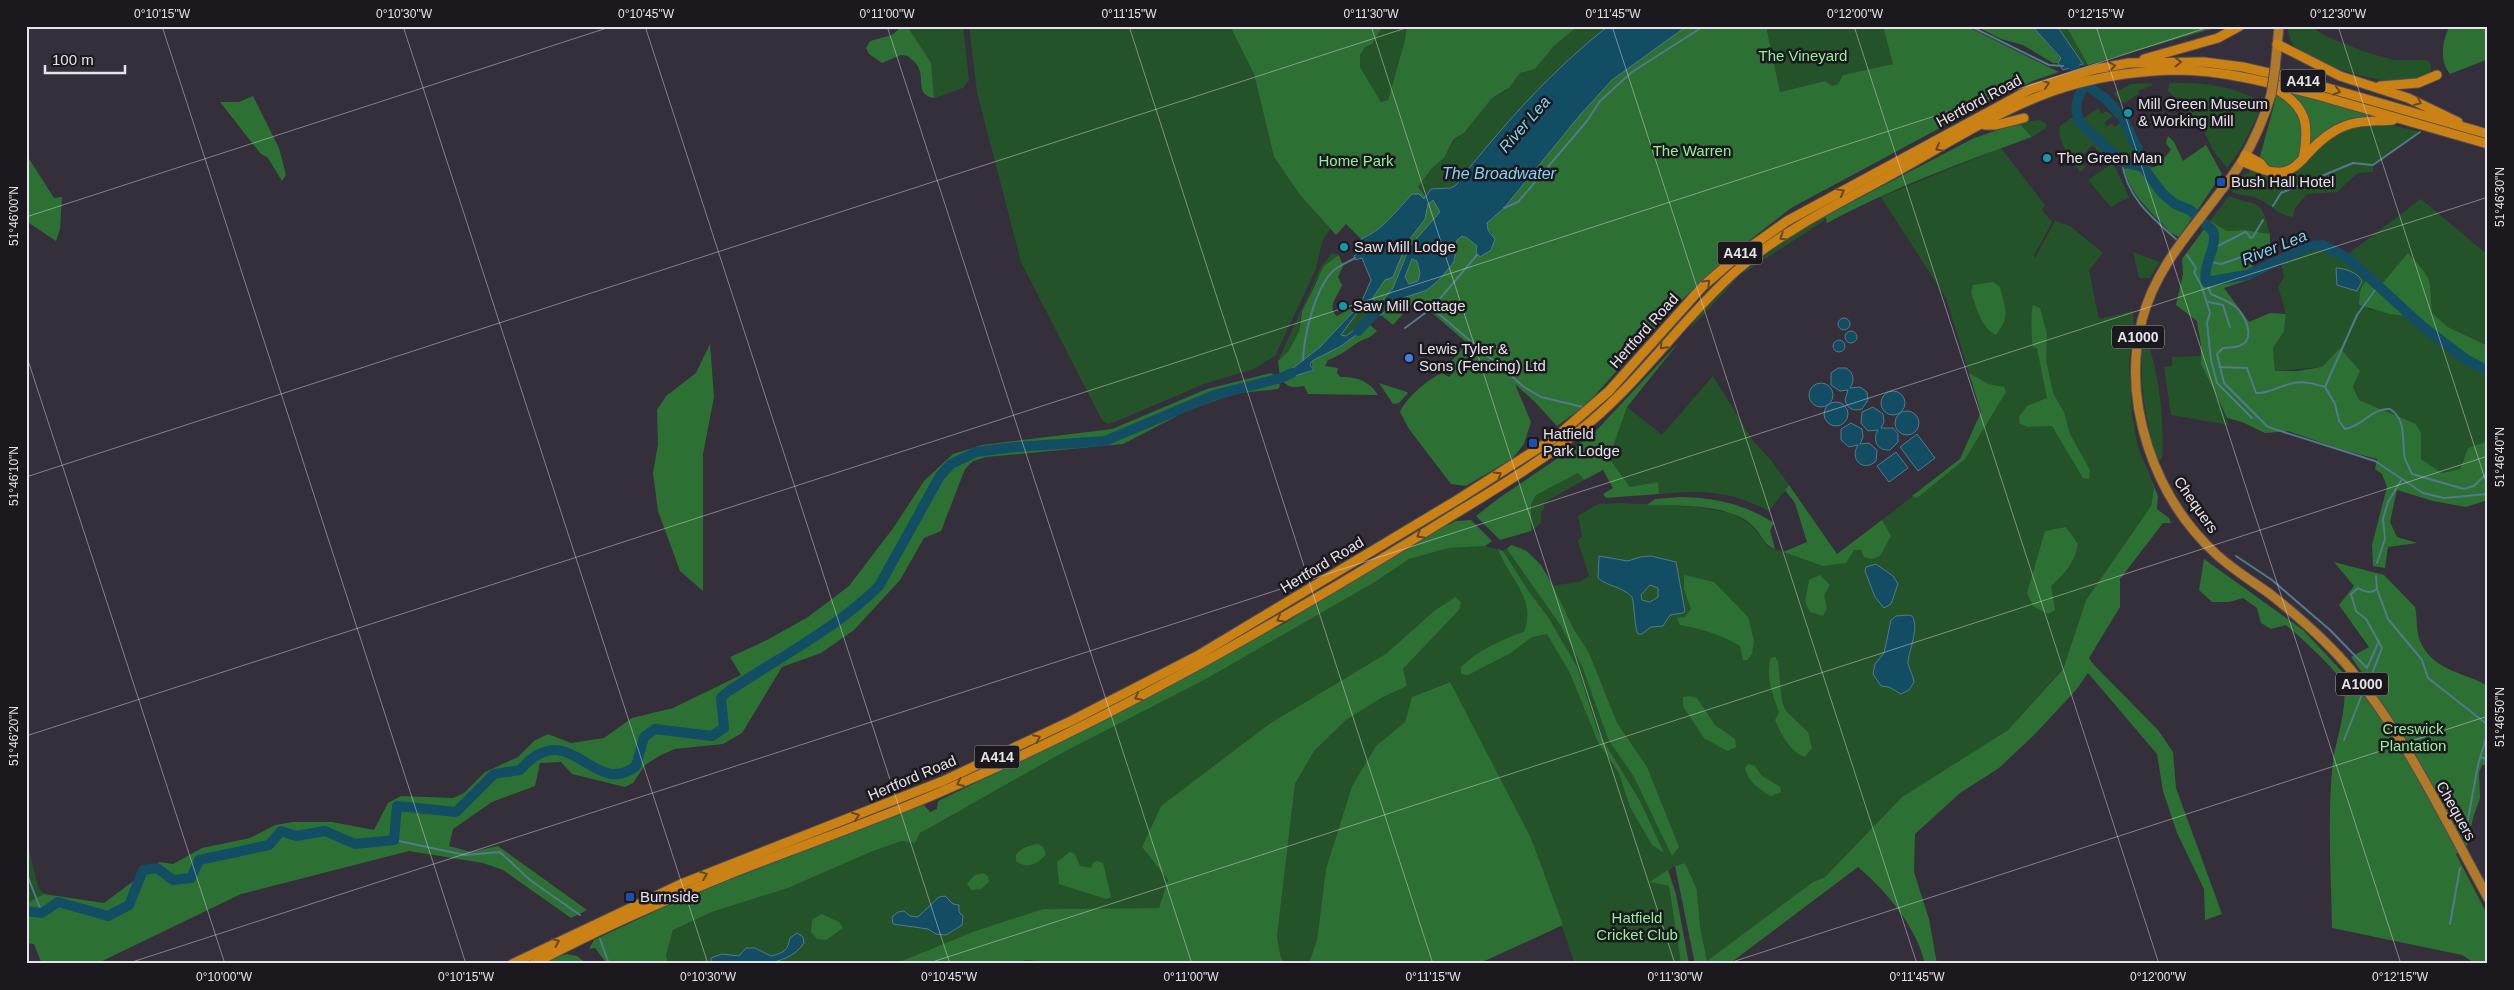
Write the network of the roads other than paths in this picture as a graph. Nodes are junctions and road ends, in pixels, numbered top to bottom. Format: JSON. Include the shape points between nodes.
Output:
{"nodes":[{"id":1,"x":2240,"y":26,"type":"edge"},
{"id":2,"x":2279,"y":26,"type":"edge"},
{"id":3,"x":2277,"y":44,"type":"junction"},
{"id":4,"x":2129,"y":63,"type":"junction"},
{"id":5,"x":2437,"y":74,"type":"dead end"},
{"id":6,"x":2259,"y":81,"type":"junction"},
{"id":7,"x":2372,"y":86,"type":"junction"},
{"id":8,"x":2024,"y":118,"type":"dead end"},
{"id":9,"x":2401,"y":119,"type":"junction"},
{"id":10,"x":1982,"y":125,"type":"junction"},
{"id":11,"x":2472,"y":129,"type":"junction"},
{"id":12,"x":2488,"y":134,"type":"edge"},
{"id":13,"x":2488,"y":144,"type":"edge"},
{"id":14,"x":2243,"y":158,"type":"junction"},
{"id":15,"x":2303,"y":159,"type":"junction"},
{"id":16,"x":2488,"y":898,"type":"edge"},
{"id":17,"x":512,"y":964,"type":"edge"},
{"id":18,"x":533,"y":964,"type":"edge"}],
"edges":[{"from":1,"to":4,"type":"highway","number":"A414","via":[[2218,38]]},
{"from":2,"to":3,"type":"main road","number":"A1000"},
{"from":3,"to":7,"type":"highway","number":"A414","via":[[2340,76]]},
{"from":3,"to":14,"type":"main road","name":"Chequers","number":"A1000","bridge":true,"via":[[2271,95]]},
{"from":4,"to":11,"type":"highway","number":"A414","one_way":true,"via":[[2204,62],[2243,66]]},
{"from":17,"to":4,"type":"highway","name":"Hertford Road","number":"A414","one_way":true,"via":[[681,884],[890,803],[985,762],[1196,656],[1556,437],[1609,391],[1703,286],[1788,221],[2031,89],[2073,75]]},
{"from":5,"to":7,"type":"highway","via":[[2418,83]]},
{"from":6,"to":9,"type":"highway","number":"A414"},
{"from":6,"to":10,"type":"highway","name":"Hertford Road","number":"A414","via":[[2178,70],[2136,72],[2100,78],[2036,97]]},
{"from":6,"to":15,"type":"highway","number":"A414","via":[[2289,98],[2304,115],[2307,135]]},
{"from":7,"to":11,"type":"highway","number":"A414","one_way":true,"via":[[2408,98]]},
{"from":8,"to":10,"type":"highway"},
{"from":9,"to":13,"type":"highway","number":"A414"},
{"from":9,"to":15,"type":"highway","number":"A414","via":[[2367,120],[2344,127],[2327,136]]},
{"from":10,"to":18,"type":"highway","name":"Hertford Road","number":"A414","one_way":true,"via":[[1775,241],[1711,294],[1623,391],[1563,444],[1439,524],[1256,633],[1083,726],[946,790],[724,877],[595,933]]},
{"from":11,"to":12,"type":"highway","number":"A414"},
{"from":14,"to":15,"type":"highway","number":"A414","via":[[2257,168],[2273,173],[2296,168]]},
{"from":14,"to":16,"type":"main road","name":"Chequers","number":"A1000","via":[[2165,264],[2152,290],[2139,334],[2137,355],[2144,438],[2154,466],[2182,514],[2207,545],[2313,630],[2374,698],[2402,742]]}]}
